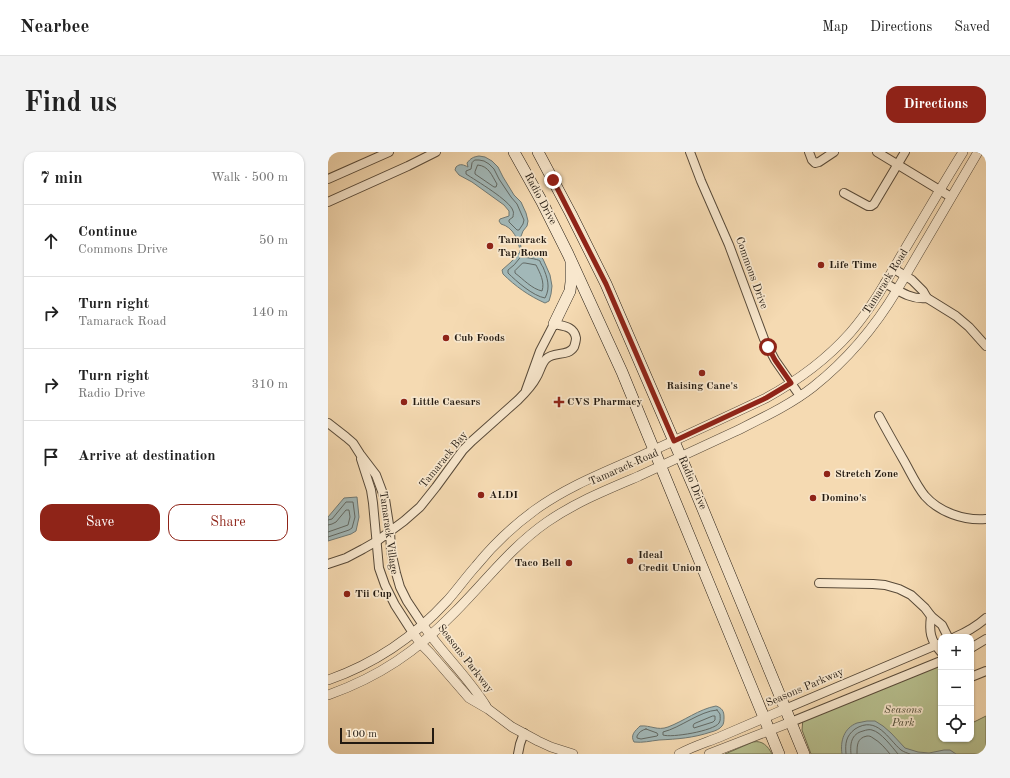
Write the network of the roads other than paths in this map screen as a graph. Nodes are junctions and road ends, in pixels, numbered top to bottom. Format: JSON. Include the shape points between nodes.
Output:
{"nodes":[{"id":1,"x":389,"y":152,"type":"edge"},
{"id":2,"x":436,"y":152,"type":"edge"},
{"id":3,"x":514,"y":152,"type":"edge"},
{"id":4,"x":538,"y":152,"type":"edge"},
{"id":5,"x":690,"y":152,"type":"edge"},
{"id":6,"x":809,"y":152,"type":"edge"},
{"id":7,"x":834,"y":152,"type":"edge"},
{"id":8,"x":877,"y":152,"type":"edge"},
{"id":9,"x":905,"y":152,"type":"edge"},
{"id":10,"x":963,"y":152,"type":"edge"},
{"id":11,"x":978,"y":152,"type":"edge"},
{"id":12,"x":897,"y":164,"type":"junction"},
{"id":13,"x":328,"y":179,"type":"edge"},
{"id":14,"x":940,"y":190,"type":"junction"},
{"id":15,"x":844,"y":193,"type":"dead end"},
{"id":16,"x":951,"y":197,"type":"junction"},
{"id":17,"x":328,"y":202,"type":"edge"},
{"id":18,"x":571,"y":261,"type":"junction"},
{"id":19,"x":894,"y":269,"type":"junction"},
{"id":20,"x":905,"y":276,"type":"junction"},
{"id":21,"x":885,"y":283,"type":"junction"},
{"id":22,"x":897,"y":290,"type":"junction"},
{"id":23,"x":927,"y":298,"type":"junction"},
{"id":24,"x":554,"y":324,"type":"junction"},
{"id":25,"x":986,"y":346,"type":"edge"},
{"id":26,"x":791,"y":383,"type":"junction"},
{"id":27,"x":526,"y":390,"type":"junction"},
{"id":28,"x":800,"y":396,"type":"junction"},
{"id":29,"x":879,"y":416,"type":"dead end"},
{"id":30,"x":328,"y":422,"type":"edge"},
{"id":31,"x":674,"y":441,"type":"junction"},
{"id":32,"x":654,"y":450,"type":"junction"},
{"id":33,"x":360,"y":454,"type":"junction"},
{"id":34,"x":681,"y":456,"type":"junction"},
{"id":35,"x":661,"y":466,"type":"junction"},
{"id":36,"x":986,"y":518,"type":"edge"},
{"id":37,"x":390,"y":531,"type":"junction"},
{"id":38,"x":377,"y":540,"type":"junction"},
{"id":39,"x":328,"y":564,"type":"edge"},
{"id":40,"x":819,"y":583,"type":"dead end"},
{"id":41,"x":931,"y":616,"type":"junction"},
{"id":42,"x":986,"y":618,"type":"edge"},
{"id":43,"x":423,"y":624,"type":"junction"},
{"id":44,"x":413,"y":633,"type":"junction"},
{"id":45,"x":946,"y":634,"type":"edge"},
{"id":46,"x":962,"y":634,"type":"edge"},
{"id":47,"x":431,"y":636,"type":"junction"},
{"id":48,"x":986,"y":639,"type":"edge"},
{"id":49,"x":421,"y":644,"type":"junction"},
{"id":50,"x":938,"y":645,"type":"edge"},
{"id":51,"x":974,"y":646,"type":"edge"},
{"id":52,"x":938,"y":647,"type":"edge"},
{"id":53,"x":938,"y":662,"type":"edge"},
{"id":54,"x":986,"y":671,"type":"edge"},
{"id":55,"x":974,"y":676,"type":"edge"},
{"id":56,"x":328,"y":680,"type":"edge"},
{"id":57,"x":328,"y":695,"type":"edge"},
{"id":58,"x":488,"y":709,"type":"junction"},
{"id":59,"x":785,"y":709,"type":"junction"},
{"id":60,"x":764,"y":718,"type":"junction"},
{"id":61,"x":791,"y":722,"type":"junction"},
{"id":62,"x":769,"y":730,"type":"junction"},
{"id":63,"x":524,"y":733,"type":"junction"},
{"id":64,"x":518,"y":754,"type":"edge"},
{"id":65,"x":573,"y":754,"type":"edge"},
{"id":66,"x":679,"y":754,"type":"edge"},
{"id":67,"x":709,"y":754,"type":"edge"},
{"id":68,"x":779,"y":754,"type":"edge"},
{"id":69,"x":804,"y":754,"type":"edge"}],
"edges":[{"from":1,"to":13,"type":"street"},
{"from":2,"to":17,"type":"street"},
{"from":3,"to":18,"type":"main road","name":"Radio Drive"},
{"from":4,"to":31,"type":"main road","name":"Radio Drive","via":[[606,284]]},
{"from":5,"to":26,"type":"street","name":"Commons Drive","via":[[729,245],[764,339]]},
{"from":6,"to":7,"type":"street","via":[[814,163],[817,163]]},
{"from":8,"to":12,"type":"street"},
{"from":9,"to":12,"type":"street"},
{"from":10,"to":14,"type":"street","name":"Tamarack Road"},
{"from":11,"to":16,"type":"street","name":"Tamarack Road"},
{"from":12,"to":14,"type":"street"},
{"from":12,"to":15,"type":"street","via":[[871,206]]},
{"from":14,"to":16,"type":"street"},
{"from":14,"to":19,"type":"street","name":"Tamarack Road"},
{"from":16,"to":20,"type":"street","name":"Tamarack Road"},
{"from":18,"to":24,"type":"main road","via":[[570,290]]},
{"from":18,"to":32,"type":"main road","name":"Radio Drive","via":[[622,372]]},
{"from":19,"to":20,"type":"street"},
{"from":19,"to":21,"type":"street","name":"Tamarack Road"},
{"from":20,"to":22,"type":"street","name":"Tamarack Road"},
{"from":20,"to":23,"type":"street","via":[[919,286]]},
{"from":21,"to":22,"type":"street"},
{"from":21,"to":26,"type":"street","name":"Tamarack Road","via":[[849,334],[829,355]]},
{"from":22,"to":23,"type":"street","via":[[912,298]]},
{"from":22,"to":28,"type":"street","name":"Tamarack Road","via":[[850,354]]},
{"from":23,"to":25,"type":"street","via":[[956,316]]},
{"from":24,"to":27,"type":"street","name":"Tamarack Bay","via":[[540,351]]},
{"from":24,"to":27,"type":"street","name":"Tamarack Bay","via":[[568,327],[574,332],[576,343],[569,352],[549,357],[541,366],[536,380]]},
{"from":26,"to":28,"type":"street","name":"Commons Drive"},
{"from":26,"to":31,"type":"street","name":"Tamarack Road","via":[[766,398]]},
{"from":27,"to":37,"type":"street","name":"Tamarack Bay","via":[[463,450],[420,507]]},
{"from":28,"to":34,"type":"street","name":"Tamarack Road","via":[[775,412]]},
{"from":29,"to":36,"type":"street","via":[[926,496],[946,512],[970,519]]},
{"from":30,"to":33,"type":"street","name":"Tamarack Village","via":[[353,443]]},
{"from":31,"to":32,"type":"street","name":"Tamarack Road"},
{"from":31,"to":34,"type":"main road","name":"Radio Drive"},
{"from":32,"to":35,"type":"main road","name":"Radio Drive"},
{"from":32,"to":43,"type":"street","name":"Tamarack Road","via":[[565,490],[536,509],[496,544],[447,601]]},
{"from":33,"to":37,"type":"street","name":"Tamarack Village","via":[[376,474],[381,485]]},
{"from":33,"to":38,"type":"street","name":"Tamarack Village","via":[[371,490]]},
{"from":34,"to":35,"type":"street","name":"Tamarack Road"},
{"from":34,"to":59,"type":"main road","name":"Radio Drive"},
{"from":35,"to":47,"type":"street","name":"Tamarack Road","via":[[575,504],[536,530],[506,557]]},
{"from":35,"to":60,"type":"main road","name":"Radio Drive"},
{"from":37,"to":38,"type":"street","name":"Tamarack Bay"},
{"from":37,"to":43,"type":"street","name":"Tamarack Village","via":[[392,557],[400,587]]},
{"from":38,"to":39,"type":"street","name":"Tamarack Bay","via":[[346,558]]},
{"from":38,"to":44,"type":"street","name":"Tamarack Village","via":[[379,568],[385,585]]},
{"from":40,"to":41,"type":"street","via":[[885,585],[911,595]]},
{"from":41,"to":45,"type":"street","via":[[942,625]]},
{"from":41,"to":50,"type":"street","via":[[930,630]]},
{"from":42,"to":46,"type":"street"},
{"from":43,"to":44,"type":"street","name":"Tamarack Road"},
{"from":43,"to":47,"type":"street","name":"Seasons Parkway"},
{"from":44,"to":49,"type":"street","name":"Seasons Parkway"},
{"from":44,"to":56,"type":"street","name":"Tamarack Road","via":[[372,661]]},
{"from":47,"to":49,"type":"street","name":"Tamarack Road"},
{"from":47,"to":58,"type":"street","name":"Seasons Parkway"},
{"from":48,"to":51,"type":"street"},
{"from":49,"to":57,"type":"street","name":"Tamarack Road","via":[[380,672]]},
{"from":49,"to":58,"type":"street","name":"Seasons Parkway","via":[[469,698]]},
{"from":52,"to":59,"type":"street","name":"Seasons Parkway"},
{"from":53,"to":61,"type":"street"},
{"from":54,"to":55,"type":"street"},
{"from":58,"to":63,"type":"street","name":"Seasons Parkway"},
{"from":59,"to":60,"type":"street","name":"Seasons Parkway"},
{"from":59,"to":61,"type":"main road","name":"Radio Drive"},
{"from":60,"to":62,"type":"main road","name":"Radio Drive"},
{"from":60,"to":66,"type":"street","name":"Seasons Parkway"},
{"from":61,"to":62,"type":"street"},
{"from":61,"to":69,"type":"main road","name":"Radio Drive"},
{"from":62,"to":67,"type":"street"},
{"from":62,"to":68,"type":"main road","name":"Radio Drive"},
{"from":63,"to":64,"type":"street"},
{"from":63,"to":65,"type":"street","name":"Seasons Parkway","via":[[538,742]]}]}
